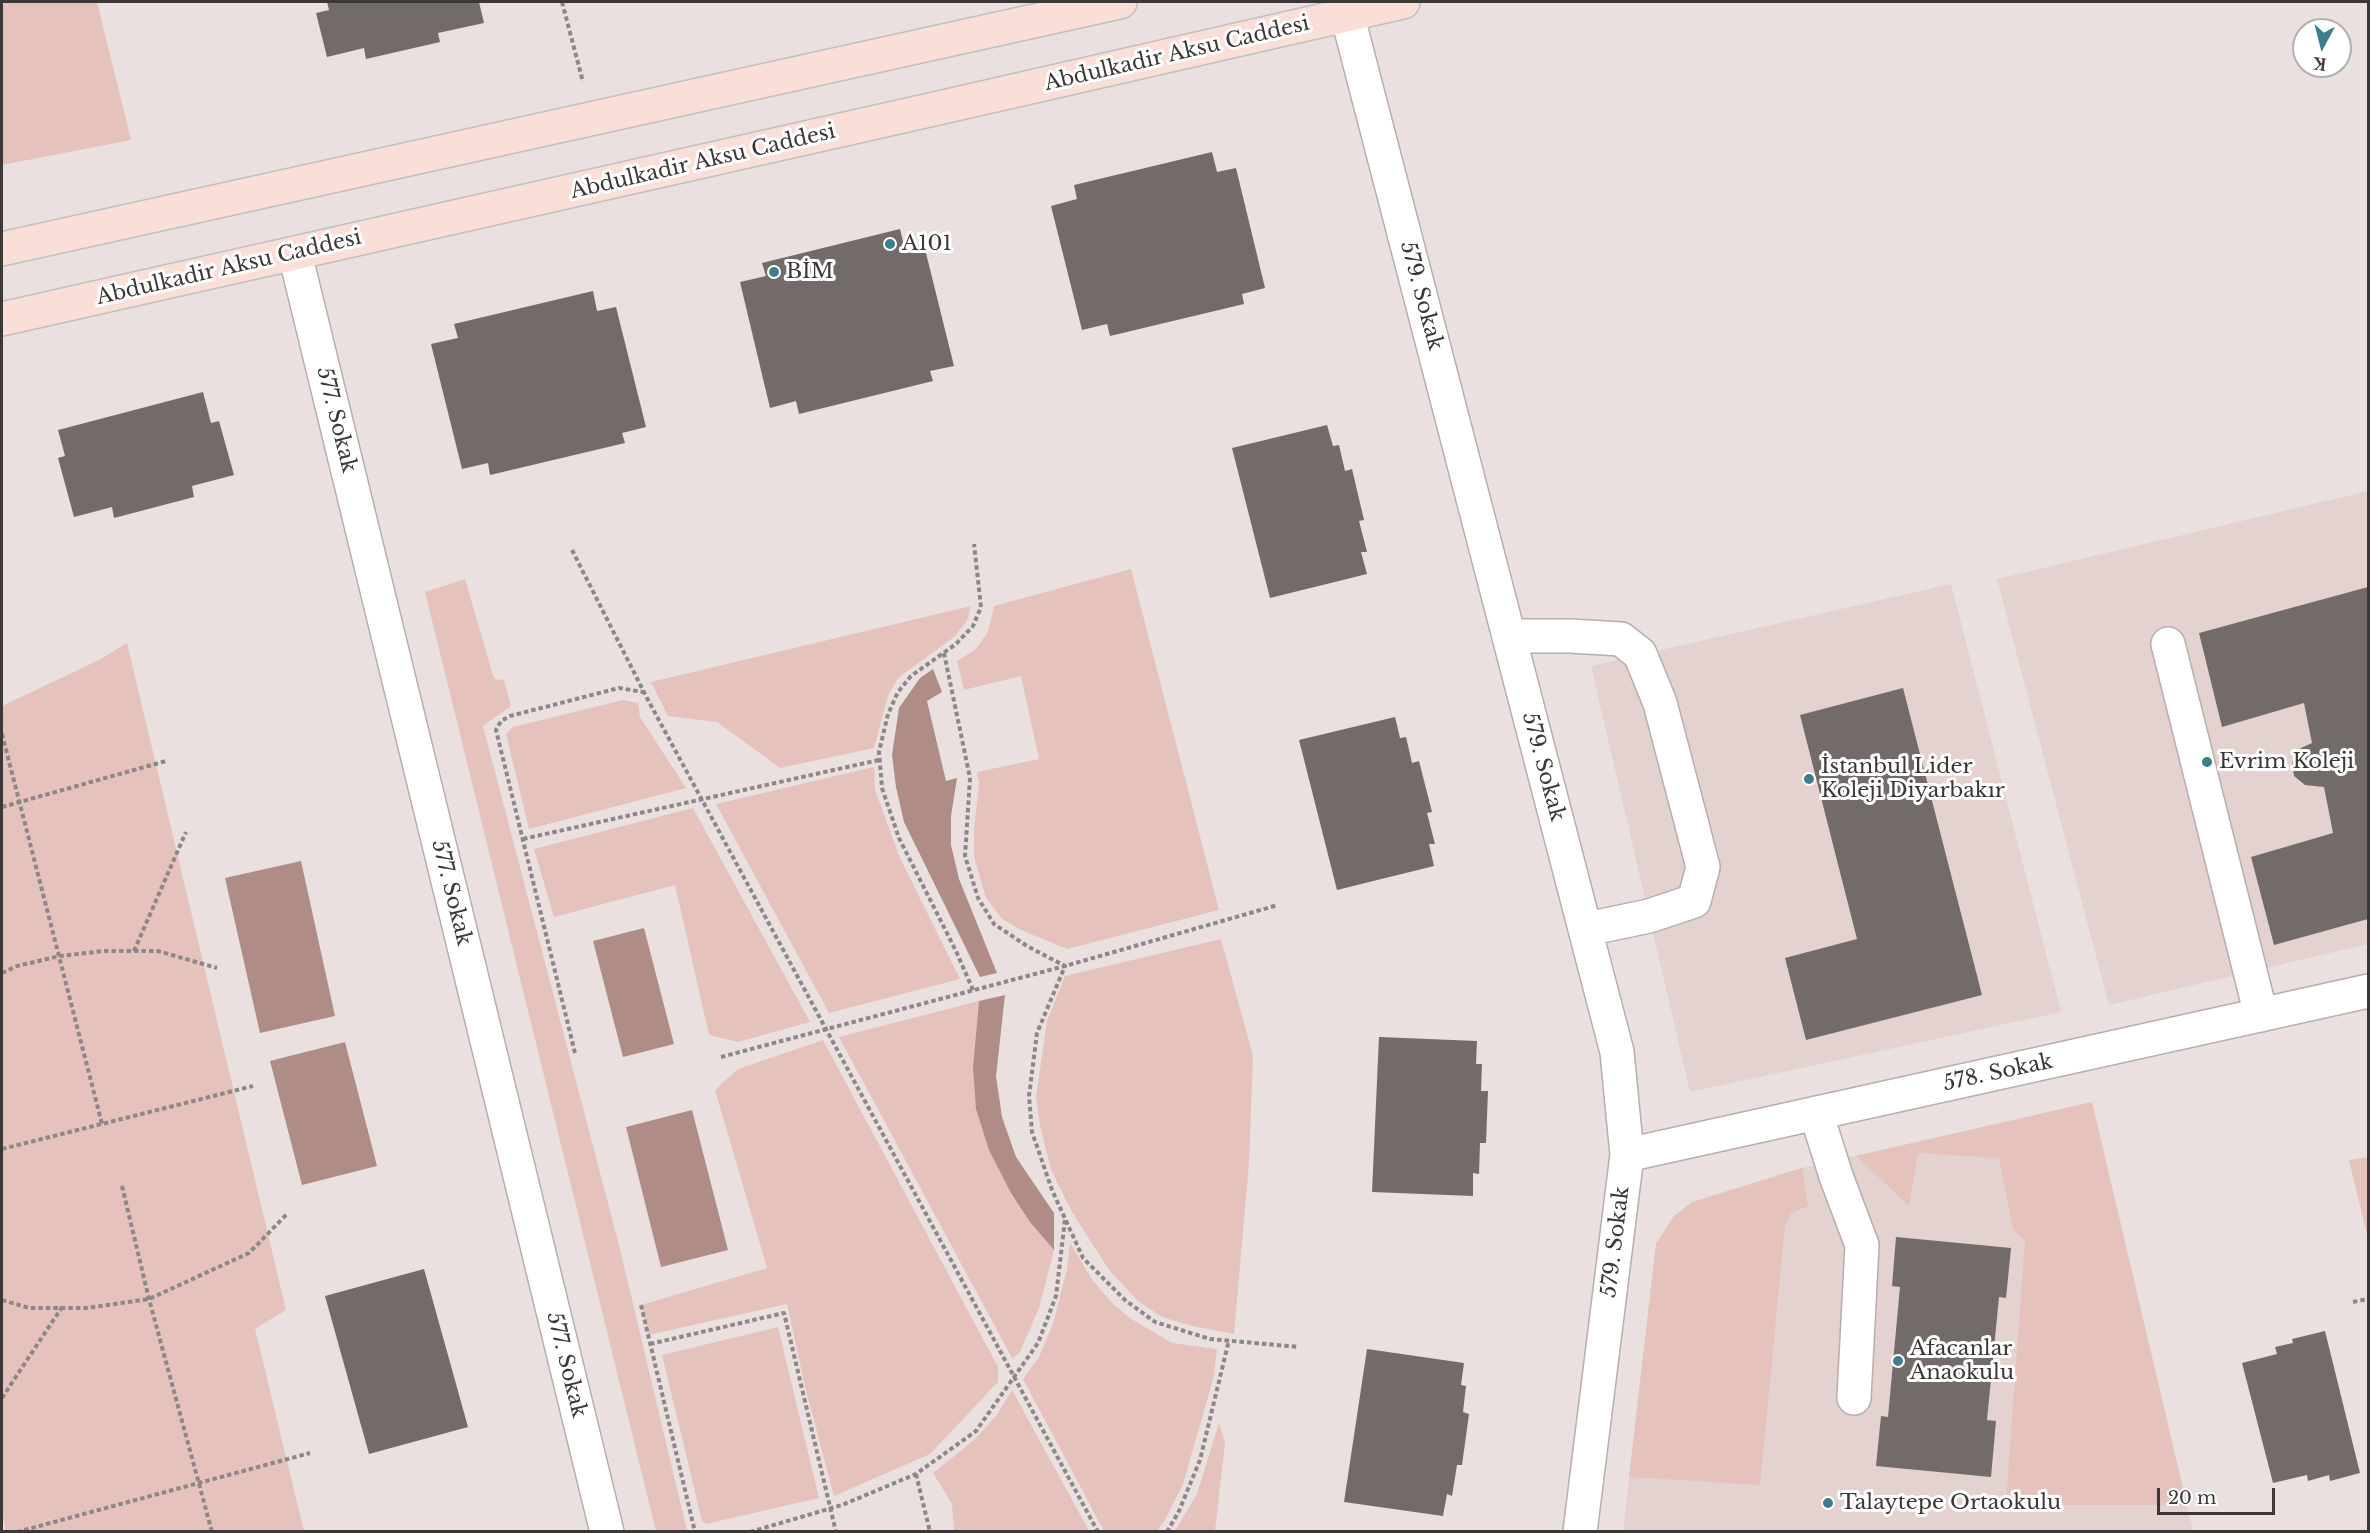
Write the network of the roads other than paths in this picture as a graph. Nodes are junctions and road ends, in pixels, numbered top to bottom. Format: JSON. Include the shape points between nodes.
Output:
{"nodes":[{"id":1,"x":1403,"y":2,"type":"edge"},
{"id":2,"x":1110,"y":3,"type":"edge"},
{"id":3,"x":1347,"y":14,"type":"junction"},
{"id":4,"x":2,"y":249,"type":"edge"},
{"id":5,"x":295,"y":254,"type":"junction"},
{"id":6,"x":2,"y":319,"type":"edge"},
{"id":7,"x":1509,"y":636,"type":"junction"},
{"id":8,"x":2168,"y":644,"type":"dead end"},
{"id":9,"x":1587,"y":929,"type":"junction"},
{"id":10,"x":2368,"y":991,"type":"edge"},
{"id":11,"x":2261,"y":1015,"type":"junction"},
{"id":12,"x":1816,"y":1113,"type":"junction"},
{"id":13,"x":1627,"y":1155,"type":"junction"},
{"id":14,"x":1854,"y":1398,"type":"dead end"},
{"id":15,"x":607,"y":1532,"type":"edge"},
{"id":16,"x":1580,"y":1532,"type":"edge"}],
"edges":[{"from":1,"to":3,"type":"main road","name":"Abdulkadir Aksu Caddesi"},
{"from":2,"to":4,"type":"main road"},
{"from":3,"to":5,"type":"main road","name":"Abdulkadir Aksu Caddesi"},
{"from":3,"to":7,"type":"street","name":"579. Sokak"},
{"from":5,"to":6,"type":"main road","name":"Abdulkadir Aksu Caddesi"},
{"from":5,"to":15,"type":"street","name":"577. Sokak"},
{"from":7,"to":9,"type":"street","name":"579. Sokak"},
{"from":7,"to":9,"type":"street","via":[[1621,639],[1640,654],[1660,703],[1702,867],[1694,901],[1649,916]]},
{"from":8,"to":11,"type":"street"},
{"from":9,"to":13,"type":"street","name":"579. Sokak","via":[[1617,1052]]},
{"from":10,"to":11,"type":"street","name":"578. Sokak"},
{"from":11,"to":12,"type":"street","name":"578. Sokak"},
{"from":12,"to":13,"type":"street","name":"578. Sokak"},
{"from":12,"to":14,"type":"street","via":[[1862,1245]]},
{"from":13,"to":16,"type":"street","name":"579. Sokak"}]}
